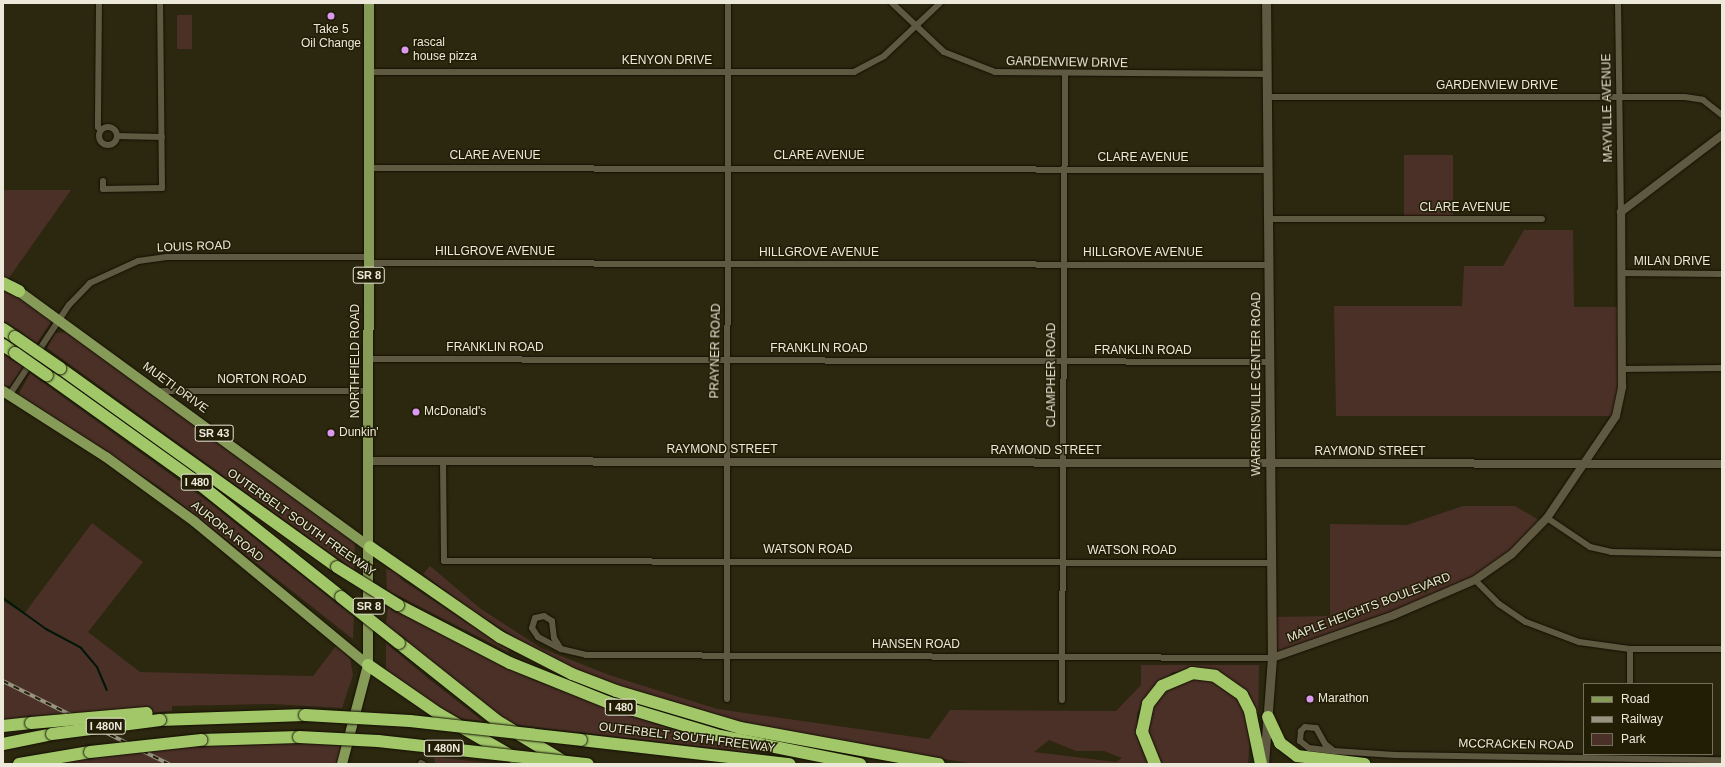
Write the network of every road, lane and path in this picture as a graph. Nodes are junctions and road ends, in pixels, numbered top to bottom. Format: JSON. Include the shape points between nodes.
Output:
{"nodes":[{"id":1,"x":99,"y":3,"type":"edge"},
{"id":2,"x":160,"y":3,"type":"edge"},
{"id":3,"x":369,"y":3,"type":"edge"},
{"id":4,"x":728,"y":3,"type":"edge"},
{"id":5,"x":892,"y":3,"type":"edge"},
{"id":6,"x":940,"y":3,"type":"edge"},
{"id":7,"x":1266,"y":3,"type":"edge"},
{"id":8,"x":1618,"y":3,"type":"edge"},
{"id":9,"x":915,"y":26,"type":"junction"},
{"id":10,"x":369,"y":72,"type":"junction"},
{"id":11,"x":728,"y":73,"type":"junction"},
{"id":12,"x":1065,"y":74,"type":"junction"},
{"id":13,"x":1267,"y":74,"type":"junction"},
{"id":14,"x":1267,"y":97,"type":"junction"},
{"id":15,"x":1618,"y":97,"type":"junction"},
{"id":16,"x":1722,"y":115,"type":"edge"},
{"id":17,"x":101,"y":130,"type":"junction"},
{"id":18,"x":117,"y":136,"type":"junction"},
{"id":19,"x":1722,"y":136,"type":"edge"},
{"id":20,"x":162,"y":137,"type":"junction"},
{"id":21,"x":727,"y":167,"type":"junction"},
{"id":22,"x":369,"y":168,"type":"junction"},
{"id":23,"x":1064,"y":169,"type":"junction"},
{"id":24,"x":1268,"y":170,"type":"junction"},
{"id":25,"x":103,"y":181,"type":"dead end"},
{"id":26,"x":1621,"y":212,"type":"junction"},
{"id":27,"x":1268,"y":219,"type":"junction"},
{"id":28,"x":1542,"y":219,"type":"dead end"},
{"id":29,"x":369,"y":260,"type":"junction"},
{"id":30,"x":728,"y":264,"type":"junction"},
{"id":31,"x":1064,"y":264,"type":"junction"},
{"id":32,"x":1268,"y":265,"type":"junction"},
{"id":33,"x":1621,"y":273,"type":"junction"},
{"id":34,"x":1722,"y":274,"type":"edge"},
{"id":35,"x":3,"y":280,"type":"edge"},
{"id":36,"x":3,"y":283,"type":"edge"},
{"id":37,"x":19,"y":292,"type":"junction"},
{"id":38,"x":58,"y":319,"type":"junction"},
{"id":39,"x":3,"y":329,"type":"edge"},
{"id":40,"x":3,"y":345,"type":"edge"},
{"id":41,"x":369,"y":359,"type":"junction"},
{"id":42,"x":725,"y":360,"type":"junction"},
{"id":43,"x":1063,"y":361,"type":"junction"},
{"id":44,"x":1268,"y":362,"type":"junction"},
{"id":45,"x":1722,"y":368,"type":"edge"},
{"id":46,"x":1622,"y":369,"type":"junction"},
{"id":47,"x":156,"y":391,"type":"junction"},
{"id":48,"x":369,"y":391,"type":"junction"},
{"id":49,"x":6,"y":392,"type":"edge"},
{"id":50,"x":369,"y":461,"type":"junction"},
{"id":51,"x":443,"y":462,"type":"junction"},
{"id":52,"x":727,"y":462,"type":"junction"},
{"id":53,"x":1063,"y":463,"type":"junction"},
{"id":54,"x":1270,"y":464,"type":"junction"},
{"id":55,"x":1722,"y":464,"type":"edge"},
{"id":56,"x":1585,"y":465,"type":"junction"},
{"id":57,"x":1547,"y":518,"type":"junction"},
{"id":58,"x":370,"y":547,"type":"junction"},
{"id":59,"x":1722,"y":554,"type":"edge"},
{"id":60,"x":727,"y":561,"type":"junction"},
{"id":61,"x":1062,"y":561,"type":"junction"},
{"id":62,"x":1271,"y":563,"type":"junction"},
{"id":63,"x":1475,"y":580,"type":"junction"},
{"id":64,"x":561,"y":649,"type":"junction"},
{"id":65,"x":1630,"y":649,"type":"junction"},
{"id":66,"x":1722,"y":649,"type":"edge"},
{"id":67,"x":726,"y":656,"type":"junction"},
{"id":68,"x":1062,"y":657,"type":"junction"},
{"id":69,"x":1272,"y":658,"type":"junction"},
{"id":70,"x":368,"y":665,"type":"junction"},
{"id":71,"x":1630,"y":683,"type":"edge"},
{"id":72,"x":727,"y":699,"type":"dead end"},
{"id":73,"x":1062,"y":700,"type":"dead end"},
{"id":74,"x":206,"y":716,"type":"junction"},
{"id":75,"x":1268,"y":718,"type":"junction"},
{"id":76,"x":3,"y":726,"type":"edge"},
{"id":77,"x":3,"y":744,"type":"edge"},
{"id":78,"x":1334,"y":751,"type":"junction"},
{"id":79,"x":1630,"y":757,"type":"edge"},
{"id":80,"x":1722,"y":760,"type":"edge"},
{"id":81,"x":19,"y":764,"type":"edge"},
{"id":82,"x":342,"y":764,"type":"edge"},
{"id":83,"x":525,"y":764,"type":"edge"},
{"id":84,"x":568,"y":764,"type":"edge"},
{"id":85,"x":588,"y":764,"type":"edge"},
{"id":86,"x":790,"y":764,"type":"edge"},
{"id":87,"x":860,"y":764,"type":"edge"},
{"id":88,"x":939,"y":764,"type":"edge"},
{"id":89,"x":1155,"y":764,"type":"edge"},
{"id":90,"x":1262,"y":764,"type":"edge"},
{"id":91,"x":1365,"y":764,"type":"edge"}],
"edges":[{"from":1,"to":17,"type":"street"},
{"from":2,"to":20,"type":"street"},
{"from":3,"to":10,"type":"main road","name":"NORTHFIELD ROAD","number":"SR 8"},
{"from":4,"to":11,"type":"street","name":"PRAYNER ROAD"},
{"from":5,"to":9,"type":"street","name":"GARDENVIEW DRIVE"},
{"from":6,"to":9,"type":"street","name":"KENYON DRIVE"},
{"from":7,"to":13,"type":"main road","name":"WARRENSVILLE CENTER ROAD"},
{"from":8,"to":15,"type":"street","name":"MAYVILLE AVENUE"},
{"from":9,"to":11,"type":"street","name":"KENYON DRIVE","via":[[884,56],[854,72]]},
{"from":9,"to":12,"type":"street","name":"GARDENVIEW DRIVE","via":[[944,52],[980,69],[1007,74]]},
{"from":10,"to":11,"type":"street","name":"KENYON DRIVE"},
{"from":10,"to":22,"type":"main road","name":"NORTHFIELD ROAD","number":"SR 8"},
{"from":11,"to":21,"type":"street","name":"PRAYNER ROAD"},
{"from":12,"to":13,"type":"street","name":"GARDENVIEW DRIVE"},
{"from":12,"to":23,"type":"street","name":"CLAMPHER ROAD"},
{"from":13,"to":14,"type":"main road","name":"WARRENSVILLE CENTER ROAD"},
{"from":14,"to":15,"type":"street","name":"GARDENVIEW DRIVE"},
{"from":14,"to":24,"type":"main road","name":"WARRENSVILLE CENTER ROAD"},
{"from":15,"to":16,"type":"street","name":"GARDENVIEW DRIVE","via":[[1685,97],[1703,100]]},
{"from":15,"to":26,"type":"street","name":"MAYVILLE AVENUE"},
{"from":17,"to":18,"type":"street","via":[[111,128]]},
{"from":17,"to":18,"type":"street","via":[[100,140],[107,144],[114,142]]},
{"from":18,"to":20,"type":"street"},
{"from":19,"to":26,"type":"street"},
{"from":20,"to":25,"type":"street","via":[[162,188],[103,189]]},
{"from":21,"to":22,"type":"street","name":"CLARE AVENUE"},
{"from":21,"to":23,"type":"street","name":"CLARE AVENUE"},
{"from":21,"to":30,"type":"street","name":"PRAYNER ROAD"},
{"from":22,"to":29,"type":"main road","name":"NORTHFIELD ROAD","number":"SR 8"},
{"from":23,"to":24,"type":"street","name":"CLARE AVENUE"},
{"from":23,"to":31,"type":"street","name":"CLAMPHER ROAD"},
{"from":24,"to":27,"type":"main road","name":"WARRENSVILLE CENTER ROAD"},
{"from":26,"to":33,"type":"street","name":"MAPLE HEIGHTS BOULEVARD"},
{"from":27,"to":28,"type":"street","name":"CLARE AVENUE"},
{"from":27,"to":32,"type":"main road","name":"WARRENSVILLE CENTER ROAD"},
{"from":29,"to":30,"type":"street","name":"HILLGROVE AVENUE"},
{"from":29,"to":38,"type":"street","name":"LOUIS ROAD","via":[[167,257],[138,261],[90,284]]},
{"from":29,"to":41,"type":"main road","name":"NORTHFIELD ROAD","number":"SR 8"},
{"from":30,"to":31,"type":"street","name":"HILLGROVE AVENUE"},
{"from":30,"to":42,"type":"street","name":"PRAYNER ROAD"},
{"from":31,"to":32,"type":"street","name":"HILLGROVE AVENUE"},
{"from":31,"to":43,"type":"street","name":"CLAMPHER ROAD"},
{"from":32,"to":44,"type":"main road","name":"WARRENSVILLE CENTER ROAD"},
{"from":33,"to":34,"type":"street","name":"MILAN DRIVE"},
{"from":33,"to":46,"type":"street","name":"MAPLE HEIGHTS BOULEVARD"},
{"from":35,"to":37,"type":"main road","name":"MUETI DRIVE","number":"SR 43"},
{"from":36,"to":37,"type":"highway"},
{"from":37,"to":38,"type":"main road","name":"MUETI DRIVE","number":"SR 43"},
{"from":38,"to":47,"type":"main road","name":"MUETI DRIVE","number":"SR 43"},
{"from":38,"to":49,"type":"street","name":"LOUIS ROAD"},
{"from":39,"to":87,"type":"highway","name":"OUTERBELT SOUTH FREEWAY","number":"I 480","bridge":true,"via":[[337,568],[398,605],[510,663],[607,702],[698,731]]},
{"from":40,"to":84,"type":"highway","number":"I 480","bridge":true,"via":[[190,477],[497,721]]},
{"from":41,"to":42,"type":"street","name":"FRANKLIN ROAD"},
{"from":41,"to":48,"type":"main road","name":"NORTHFIELD ROAD","number":"SR 8"},
{"from":42,"to":43,"type":"street","name":"FRANKLIN ROAD"},
{"from":42,"to":52,"type":"street","name":"PRAYNER ROAD"},
{"from":43,"to":44,"type":"street","name":"FRANKLIN ROAD"},
{"from":43,"to":53,"type":"street","name":"CLAMPHER ROAD"},
{"from":44,"to":54,"type":"main road","name":"WARRENSVILLE CENTER ROAD"},
{"from":45,"to":46,"type":"street"},
{"from":46,"to":56,"type":"street","name":"MAPLE HEIGHTS BOULEVARD","via":[[1616,416]]},
{"from":47,"to":48,"type":"street","name":"NORTON ROAD"},
{"from":47,"to":58,"type":"main road","name":"MUETI DRIVE","number":"SR 43"},
{"from":48,"to":50,"type":"main road","name":"NORTHFIELD ROAD","number":"SR 8"},
{"from":49,"to":70,"type":"main road","name":"AURORA ROAD","via":[[106,457],[195,522]]},
{"from":50,"to":51,"type":"street","name":"RAYMOND STREET"},
{"from":50,"to":58,"type":"main road","name":"NORTHFIELD ROAD","number":"SR 8"},
{"from":51,"to":52,"type":"street","name":"RAYMOND STREET"},
{"from":51,"to":60,"type":"street","name":"WATSON ROAD","via":[[444,561]]},
{"from":52,"to":53,"type":"street","name":"RAYMOND STREET"},
{"from":52,"to":60,"type":"street","name":"PRAYNER ROAD"},
{"from":53,"to":54,"type":"street","name":"RAYMOND STREET"},
{"from":53,"to":61,"type":"street","name":"CLAMPHER ROAD"},
{"from":54,"to":56,"type":"street","name":"RAYMOND STREET"},
{"from":54,"to":62,"type":"main road","name":"WARRENSVILLE CENTER ROAD"},
{"from":55,"to":56,"type":"street","name":"RAYMOND STREET"},
{"from":56,"to":57,"type":"street","name":"MAPLE HEIGHTS BOULEVARD"},
{"from":57,"to":59,"type":"street","via":[[1590,547],[1611,552]]},
{"from":57,"to":63,"type":"street","name":"MAPLE HEIGHTS BOULEVARD","via":[[1512,554]]},
{"from":58,"to":70,"type":"main road","name":"NORTHFIELD ROAD","number":"SR 8"},
{"from":58,"to":88,"type":"highway","via":[[500,637],[609,688],[740,728]]},
{"from":60,"to":61,"type":"street","name":"WATSON ROAD"},
{"from":60,"to":67,"type":"street","name":"PRAYNER ROAD"},
{"from":61,"to":62,"type":"street","name":"WATSON ROAD"},
{"from":61,"to":68,"type":"street","name":"CLAMPHER ROAD"},
{"from":62,"to":69,"type":"main road","name":"WARRENSVILLE CENTER ROAD"},
{"from":63,"to":65,"type":"street","via":[[1499,604],[1526,622],[1579,642]]},
{"from":63,"to":69,"type":"street","name":"MAPLE HEIGHTS BOULEVARD","via":[[1401,612]]},
{"from":64,"to":64,"type":"street","name":"HANSEN ROAD","via":[[533,632],[535,618],[544,616],[552,621],[554,638]]},
{"from":64,"to":67,"type":"street","name":"HANSEN ROAD","via":[[586,655]]},
{"from":65,"to":66,"type":"street"},
{"from":65,"to":71,"type":"street"},
{"from":67,"to":68,"type":"street","name":"HANSEN ROAD"},
{"from":67,"to":72,"type":"street","name":"PRAYNER ROAD"},
{"from":68,"to":69,"type":"street","name":"HANSEN ROAD"},
{"from":68,"to":73,"type":"street","name":"CLAMPHER ROAD"},
{"from":69,"to":75,"type":"main road","name":"WARRENSVILLE CENTER ROAD"},
{"from":70,"to":82,"type":"main road","name":"NORTHFIELD ROAD","number":"SR 8"},
{"from":70,"to":83,"type":"highway","via":[[439,714]]},
{"from":74,"to":76,"type":"highway","bridge":true,"via":[[172,711]]},
{"from":74,"to":77,"type":"highway","number":"I 480N","bridge":true,"via":[[52,734]]},
{"from":74,"to":86,"type":"highway","name":"OUTERBELT SOUTH FREEWAY","number":"I 480N","bridge":true,"via":[[306,715],[410,721]]},
{"from":75,"to":90,"type":"main road","name":"WARRENSVILLE CENTER ROAD"},
{"from":75,"to":91,"type":"highway","via":[[1280,743],[1290,753],[1305,758]]},
{"from":78,"to":78,"type":"street","name":"MCCRACKEN ROAD","via":[[1303,746],[1300,732],[1305,727],[1316,728],[1325,744]]},
{"from":78,"to":79,"type":"street","name":"MCCRACKEN ROAD"},
{"from":79,"to":80,"type":"street","name":"MCCRACKEN ROAD"},
{"from":81,"to":85,"type":"highway","number":"I 480N","bridge":true,"via":[[90,752],[201,740],[299,738],[378,741]]},
{"from":89,"to":90,"type":"highway","via":[[1146,750],[1142,732],[1148,704],[1162,686],[1192,673],[1215,676],[1242,695],[1250,711]]}]}
